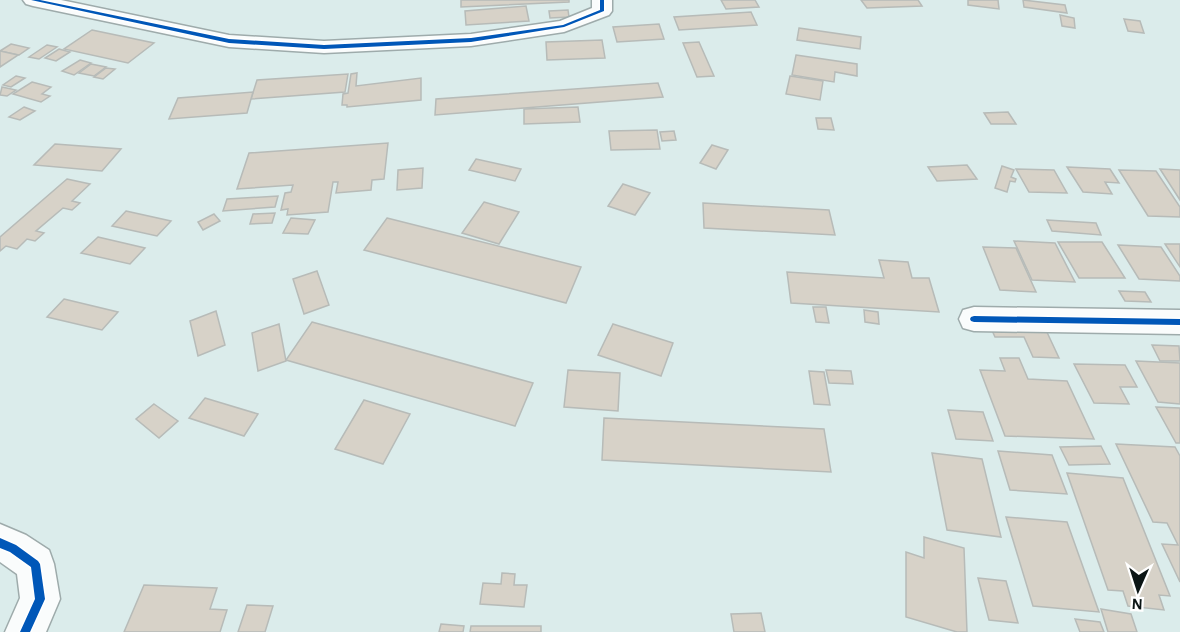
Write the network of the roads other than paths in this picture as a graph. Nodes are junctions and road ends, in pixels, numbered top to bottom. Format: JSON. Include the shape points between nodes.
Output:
{"nodes":[{"id":1,"x":33,"y":0,"type":"edge"},
{"id":2,"x":602,"y":0,"type":"edge"},
{"id":3,"x":974,"y":319,"type":"dead end"},
{"id":4,"x":1180,"y":322,"type":"edge"},
{"id":5,"x":0,"y":543,"type":"edge"},
{"id":6,"x":26,"y":632,"type":"edge"}],
"edges":[{"from":1,"to":2,"type":"street","via":[[229,41],[324,47],[471,40],[564,26],[602,11]]},
{"from":3,"to":4,"type":"street"},
{"from":5,"to":6,"type":"street","via":[[35,564],[40,598]]}]}
